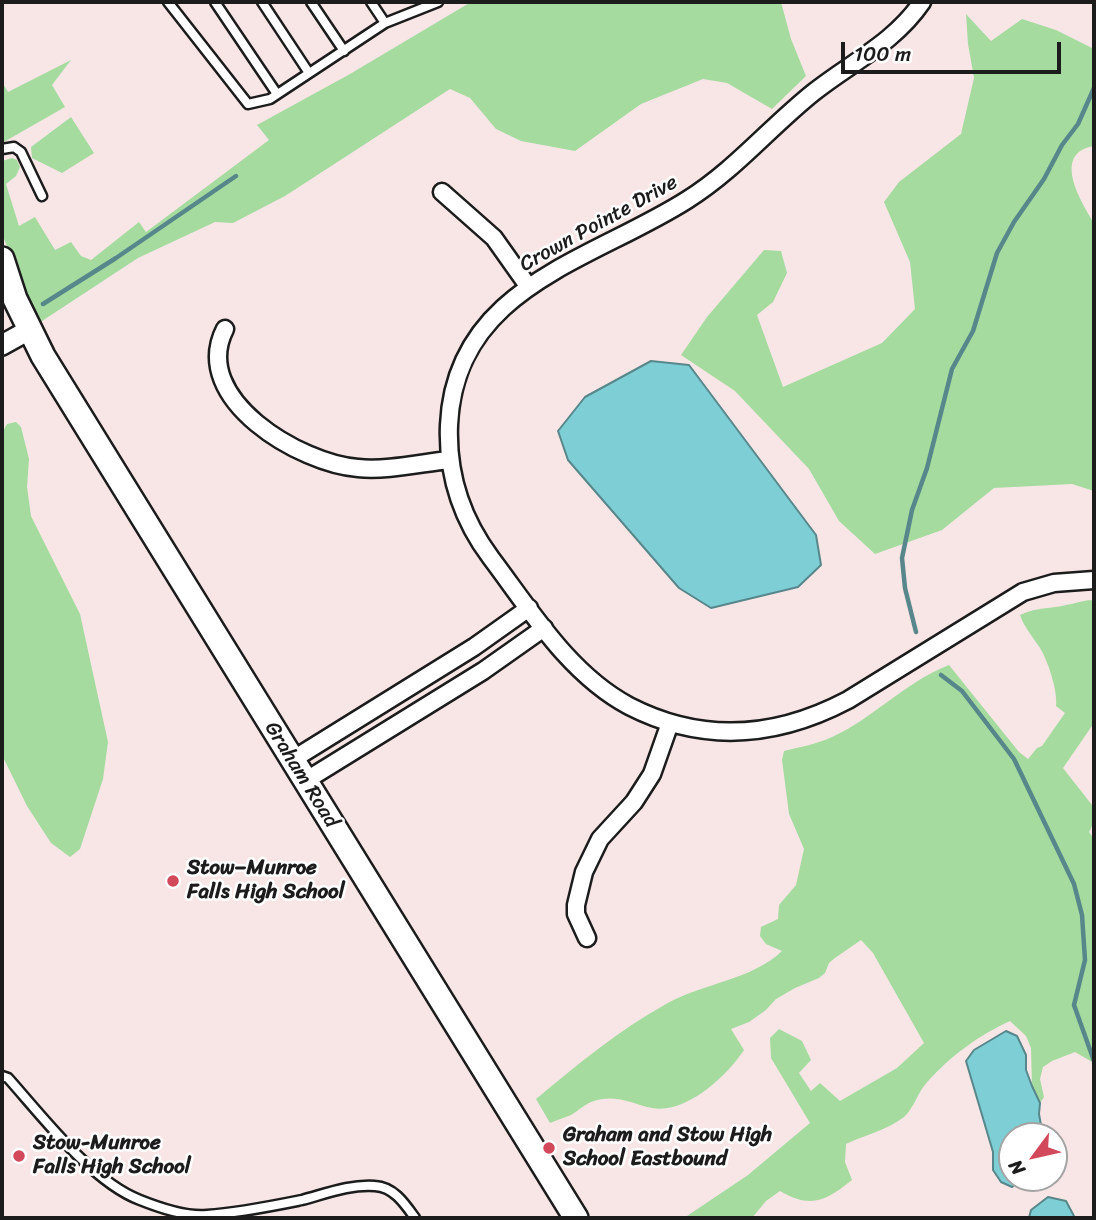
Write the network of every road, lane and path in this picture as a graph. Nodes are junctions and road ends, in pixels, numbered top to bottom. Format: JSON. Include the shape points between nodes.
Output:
{"nodes":[{"id":1,"x":168,"y":2,"type":"edge"},
{"id":2,"x":215,"y":2,"type":"edge"},
{"id":3,"x":262,"y":2,"type":"edge"},
{"id":4,"x":312,"y":2,"type":"edge"},
{"id":5,"x":371,"y":2,"type":"edge"},
{"id":6,"x":922,"y":2,"type":"edge"},
{"id":7,"x":433,"y":3,"type":"edge"},
{"id":8,"x":386,"y":23,"type":"junction"},
{"id":9,"x":344,"y":51,"type":"junction"},
{"id":10,"x":309,"y":74,"type":"junction"},
{"id":11,"x":277,"y":94,"type":"junction"},
{"id":12,"x":2,"y":149,"type":"edge"},
{"id":13,"x":442,"y":192,"type":"dead end"},
{"id":14,"x":43,"y":196,"type":"dead end"},
{"id":15,"x":2,"y":259,"type":"edge"},
{"id":16,"x":528,"y":286,"type":"junction"},
{"id":17,"x":225,"y":329,"type":"dead end"},
{"id":18,"x":29,"y":330,"type":"junction"},
{"id":19,"x":2,"y":345,"type":"edge"},
{"id":20,"x":449,"y":460,"type":"junction"},
{"id":21,"x":1094,"y":580,"type":"edge"},
{"id":22,"x":528,"y":608,"type":"junction"},
{"id":23,"x":544,"y":628,"type":"junction"},
{"id":24,"x":446,"y":664,"type":"junction"},
{"id":25,"x":460,"y":685,"type":"junction"},
{"id":26,"x":372,"y":710,"type":"junction"},
{"id":27,"x":670,"y":723,"type":"junction"},
{"id":28,"x":384,"y":731,"type":"junction"},
{"id":29,"x":292,"y":760,"type":"junction"},
{"id":30,"x":305,"y":781,"type":"junction"},
{"id":31,"x":587,"y":939,"type":"dead end"},
{"id":32,"x":2,"y":1076,"type":"edge"},
{"id":33,"x":415,"y":1218,"type":"edge"},
{"id":34,"x":576,"y":1218,"type":"edge"}],
"edges":[{"from":1,"to":11,"type":"lane","via":[[248,104]]},
{"from":2,"to":11,"type":"lane"},
{"from":3,"to":10,"type":"lane"},
{"from":4,"to":9,"type":"lane"},
{"from":5,"to":8,"type":"lane"},
{"from":6,"to":16,"type":"street","name":"Crown Pointe Drive","via":[[894,36],[817,90],[711,184]]},
{"from":7,"to":8,"type":"lane"},
{"from":8,"to":9,"type":"lane"},
{"from":9,"to":10,"type":"lane"},
{"from":10,"to":11,"type":"lane"},
{"from":12,"to":14,"type":"lane","via":[[14,147],[22,152]]},
{"from":13,"to":16,"type":"street","via":[[494,238]]},
{"from":15,"to":18,"type":"main road","name":"Graham Road"},
{"from":16,"to":20,"type":"street","name":"Crown Pointe Drive","via":[[492,318],[465,358],[452,400]]},
{"from":17,"to":20,"type":"street","via":[[218,358],[225,383],[251,418],[275,439],[323,460],[359,469]]},
{"from":18,"to":19,"type":"street"},
{"from":18,"to":29,"type":"main road","name":"Graham Road"},
{"from":20,"to":22,"type":"street","name":"Crown Pointe Drive","via":[[458,501],[473,532]]},
{"from":21,"to":27,"type":"street","name":"Crown Pointe Drive","via":[[1054,583],[1023,592],[848,700],[807,719],[742,732]]},
{"from":22,"to":23,"type":"street","name":"Crown Pointe Drive"},
{"from":22,"to":24,"type":"street"},
{"from":23,"to":25,"type":"street"},
{"from":23,"to":27,"type":"street","name":"Crown Pointe Drive","via":[[603,689]]},
{"from":24,"to":25,"type":"street"},
{"from":24,"to":26,"type":"street"},
{"from":25,"to":28,"type":"street"},
{"from":26,"to":28,"type":"street"},
{"from":26,"to":29,"type":"street"},
{"from":27,"to":31,"type":"street","via":[[652,774],[600,839],[584,872],[576,914]]},
{"from":28,"to":30,"type":"street"},
{"from":29,"to":30,"type":"main road","name":"Graham Road"},
{"from":30,"to":34,"type":"main road","name":"Graham Road"},
{"from":32,"to":33,"type":"lane","via":[[95,1172],[138,1200],[206,1216],[376,1186],[395,1193]]}]}
